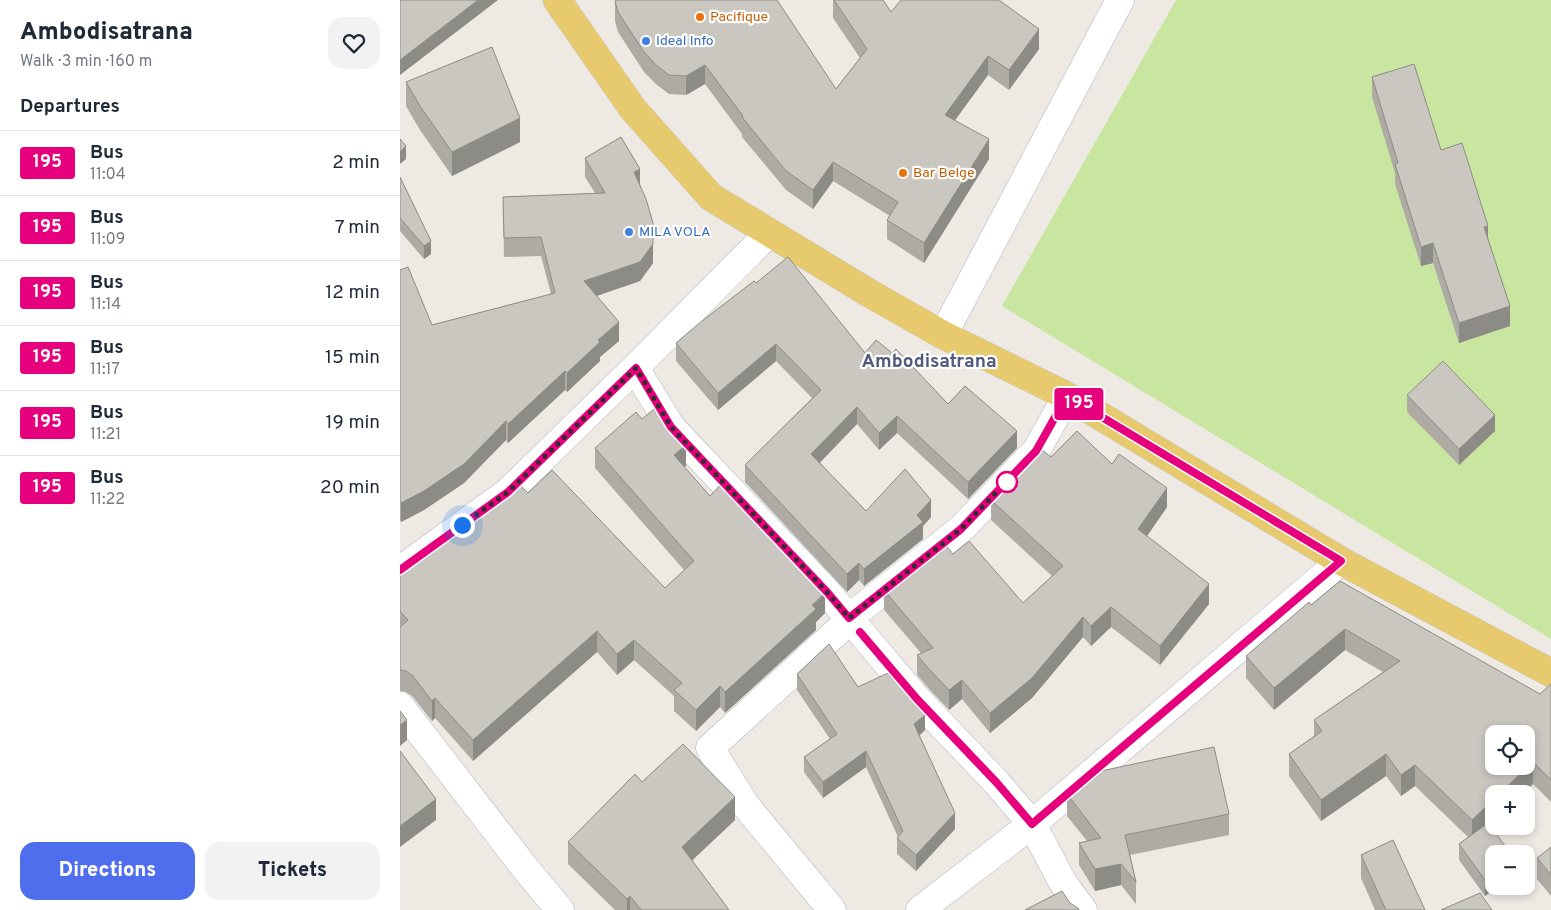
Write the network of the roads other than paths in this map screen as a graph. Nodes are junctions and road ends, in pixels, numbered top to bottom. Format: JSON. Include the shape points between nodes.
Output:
{"nodes":[{"id":1,"x":557,"y":0,"type":"edge"},
{"id":2,"x":1120,"y":0,"type":"edge"},
{"id":3,"x":768,"y":234,"type":"junction"},
{"id":4,"x":944,"y":335,"type":"junction"},
{"id":5,"x":636,"y":368,"type":"junction"},
{"id":6,"x":1067,"y":396,"type":"junction"},
{"id":7,"x":1341,"y":561,"type":"junction"},
{"id":8,"x":400,"y":570,"type":"edge"},
{"id":9,"x":849,"y":618,"type":"junction"},
{"id":10,"x":1551,"y":673,"type":"edge"},
{"id":11,"x":400,"y":706,"type":"edge"},
{"id":12,"x":1032,"y":824,"type":"junction"},
{"id":13,"x":560,"y":910,"type":"edge"},
{"id":14,"x":832,"y":910,"type":"edge"},
{"id":15,"x":920,"y":910,"type":"edge"},
{"id":16,"x":1083,"y":910,"type":"edge"}],
"edges":[{"from":1,"to":3,"type":"main road","via":[[633,109],[711,197]]},
{"from":2,"to":4,"type":"street"},
{"from":3,"to":4,"type":"main road"},
{"from":3,"to":5,"type":"street"},
{"from":4,"to":6,"type":"main road"},
{"from":5,"to":8,"type":"street","via":[[508,492]]},
{"from":5,"to":9,"type":"street","via":[[671,427]]},
{"from":6,"to":7,"type":"main road"},
{"from":6,"to":9,"type":"street","via":[[1036,451],[961,529]]},
{"from":7,"to":10,"type":"main road"},
{"from":7,"to":12,"type":"street"},
{"from":9,"to":12,"type":"street","via":[[917,699]]},
{"from":9,"to":14,"type":"street","via":[[710,748],[746,806]]},
{"from":11,"to":13,"type":"street"},
{"from":12,"to":15,"type":"street"},
{"from":12,"to":16,"type":"street","via":[[1063,883]]}]}
